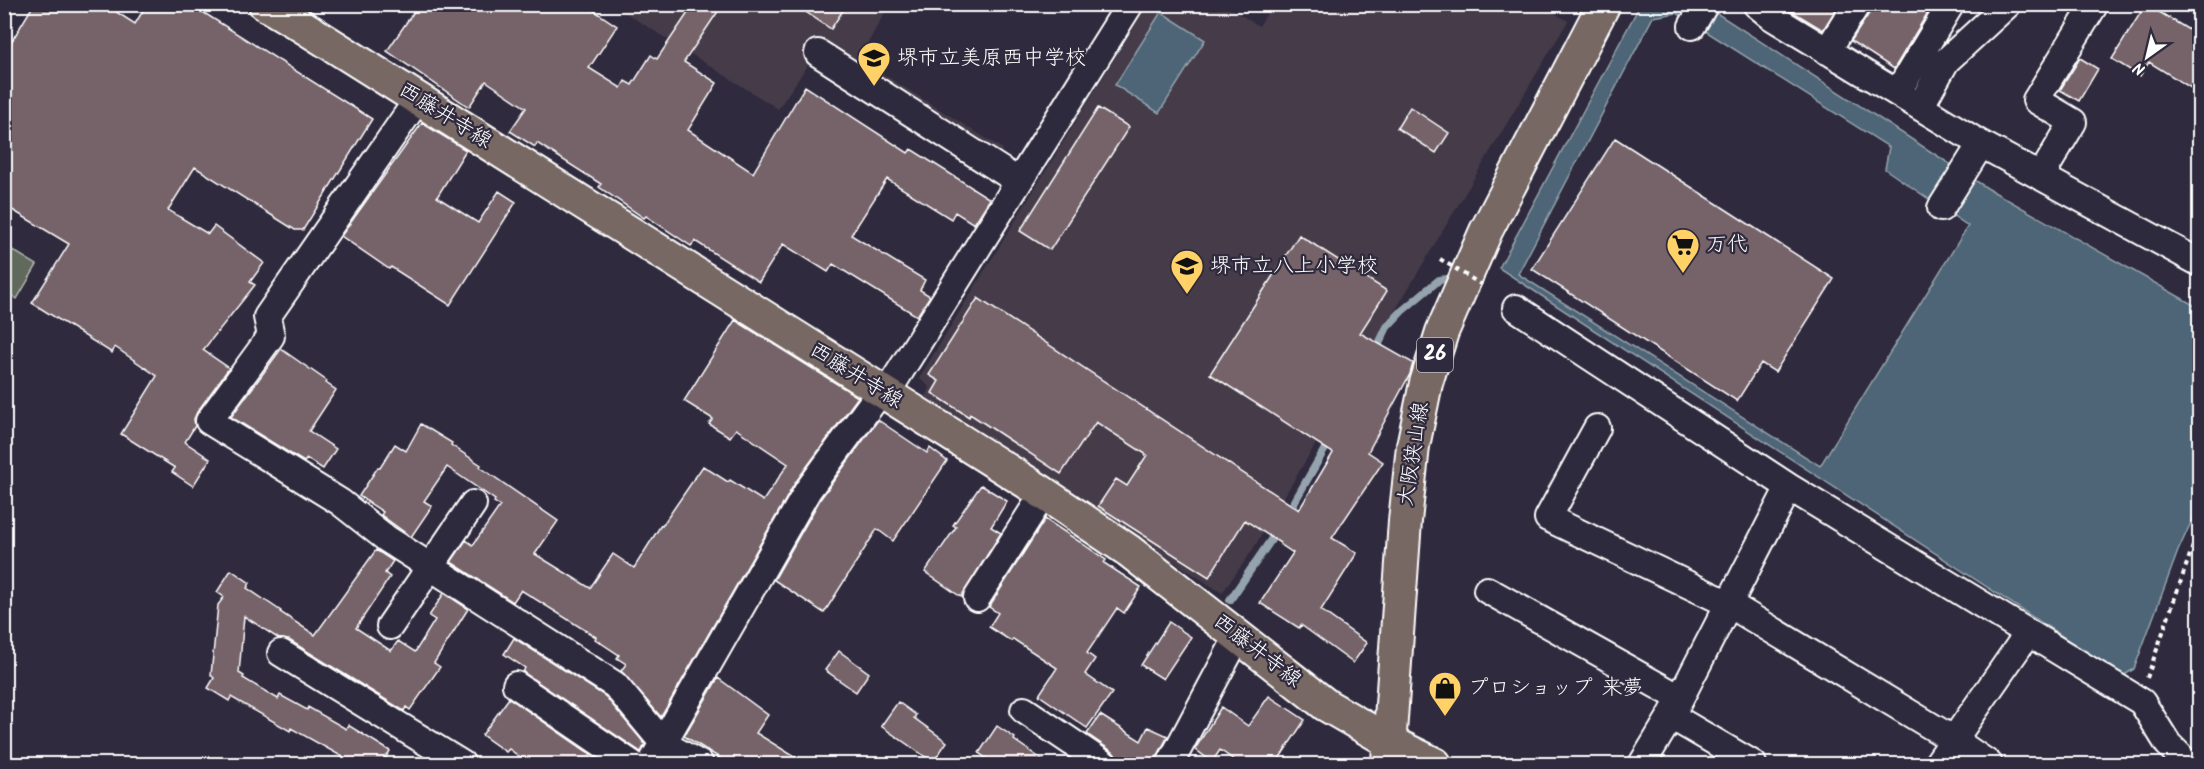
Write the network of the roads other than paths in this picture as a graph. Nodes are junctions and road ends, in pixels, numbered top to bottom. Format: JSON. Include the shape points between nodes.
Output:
{"nodes":[{"id":1,"x":265,"y":4,"type":"edge"},
{"id":2,"x":1130,"y":4,"type":"edge"},
{"id":3,"x":1604,"y":4,"type":"edge"},
{"id":4,"x":1756,"y":4,"type":"edge"},
{"id":5,"x":1857,"y":4,"type":"edge"},
{"id":6,"x":1950,"y":4,"type":"edge"},
{"id":7,"x":2008,"y":4,"type":"edge"},
{"id":8,"x":2095,"y":4,"type":"edge"},
{"id":9,"x":1827,"y":51,"type":"junction"},
{"id":10,"x":818,"y":53,"type":"dead end"},
{"id":11,"x":1897,"y":93,"type":"junction"},
{"id":12,"x":418,"y":99,"type":"junction"},
{"id":13,"x":1920,"y":107,"type":"junction"},
{"id":14,"x":1982,"y":144,"type":"junction"},
{"id":15,"x":2041,"y":176,"type":"junction"},
{"id":16,"x":1018,"y":181,"type":"junction"},
{"id":17,"x":1941,"y":208,"type":"dead end"},
{"id":18,"x":2199,"y":262,"type":"edge"},
{"id":19,"x":1516,"y":308,"type":"dead end"},
{"id":20,"x":883,"y":393,"type":"junction"},
{"id":21,"x":1597,"y":428,"type":"dead end"},
{"id":22,"x":1789,"y":487,"type":"junction"},
{"id":23,"x":1044,"y":493,"type":"junction"},
{"id":24,"x":473,"y":504,"type":"dead end"},
{"id":25,"x":430,"y":567,"type":"junction"},
{"id":26,"x":1486,"y":590,"type":"dead end"},
{"id":27,"x":976,"y":598,"type":"dead end"},
{"id":28,"x":1729,"y":604,"type":"junction"},
{"id":29,"x":390,"y":626,"type":"dead end"},
{"id":30,"x":2028,"y":633,"type":"junction"},
{"id":31,"x":1238,"y":636,"type":"junction"},
{"id":32,"x":281,"y":653,"type":"dead end"},
{"id":33,"x":516,"y":685,"type":"dead end"},
{"id":34,"x":1676,"y":707,"type":"junction"},
{"id":35,"x":1024,"y":710,"type":"dead end"},
{"id":36,"x":1954,"y":740,"type":"junction"},
{"id":37,"x":1389,"y":753,"type":"edge"},
{"id":38,"x":657,"y":754,"type":"edge"},
{"id":39,"x":462,"y":765,"type":"edge"},
{"id":40,"x":632,"y":765,"type":"edge"},
{"id":41,"x":700,"y":765,"type":"edge"},
{"id":42,"x":1104,"y":765,"type":"edge"},
{"id":43,"x":1170,"y":765,"type":"edge"},
{"id":44,"x":1435,"y":765,"type":"edge"},
{"id":45,"x":1642,"y":765,"type":"edge"},
{"id":46,"x":1753,"y":765,"type":"edge"},
{"id":47,"x":1936,"y":765,"type":"edge"},
{"id":48,"x":1989,"y":765,"type":"edge"},
{"id":49,"x":2188,"y":765,"type":"edge"}],
"edges":[{"from":1,"to":12,"type":"main road","name":"西藤井寺線"},
{"from":2,"to":16,"type":"street"},
{"from":3,"to":37,"type":"main road","name":"大阪狭山線","number":"26","via":[[1486,231],[1442,332],[1426,383],[1413,446],[1405,521]]},
{"from":4,"to":9,"type":"street"},
{"from":5,"to":9,"type":"street"},
{"from":6,"to":11,"type":"street"},
{"from":7,"to":13,"type":"street","via":[[1946,62]]},
{"from":8,"to":15,"type":"street","via":[[2036,100],[2073,122]]},
{"from":9,"to":11,"type":"street"},
{"from":10,"to":16,"type":"street"},
{"from":11,"to":13,"type":"street"},
{"from":12,"to":20,"type":"main road","name":"西藤井寺線"},
{"from":12,"to":25,"type":"street","via":[[267,317],[271,336],[209,421],[340,502]]},
{"from":13,"to":14,"type":"street"},
{"from":14,"to":15,"type":"street"},
{"from":14,"to":17,"type":"street"},
{"from":15,"to":18,"type":"street"},
{"from":16,"to":20,"type":"street"},
{"from":19,"to":22,"type":"street"},
{"from":20,"to":23,"type":"main road","name":"西藤井寺線"},
{"from":20,"to":38,"type":"street","via":[[808,490]]},
{"from":21,"to":28,"type":"street","via":[[1548,518]]},
{"from":22,"to":28,"type":"street"},
{"from":22,"to":30,"type":"street"},
{"from":23,"to":27,"type":"street"},
{"from":23,"to":31,"type":"main road","name":"西藤井寺線","via":[[1129,551]]},
{"from":24,"to":25,"type":"street"},
{"from":25,"to":29,"type":"street"},
{"from":25,"to":38,"type":"street","via":[[615,685]]},
{"from":26,"to":34,"type":"street"},
{"from":28,"to":34,"type":"street"},
{"from":28,"to":36,"type":"street"},
{"from":30,"to":36,"type":"street"},
{"from":30,"to":49,"type":"street","via":[[2142,702],[2168,744]]},
{"from":31,"to":37,"type":"main road","name":"西藤井寺線"},
{"from":31,"to":43,"type":"street"},
{"from":32,"to":39,"type":"street"},
{"from":33,"to":40,"type":"street"},
{"from":34,"to":45,"type":"street"},
{"from":34,"to":46,"type":"street"},
{"from":35,"to":42,"type":"street"},
{"from":36,"to":47,"type":"street"},
{"from":36,"to":48,"type":"street"},
{"from":37,"to":44,"type":"main road","name":"西藤井寺線"},
{"from":38,"to":41,"type":"street"}]}
